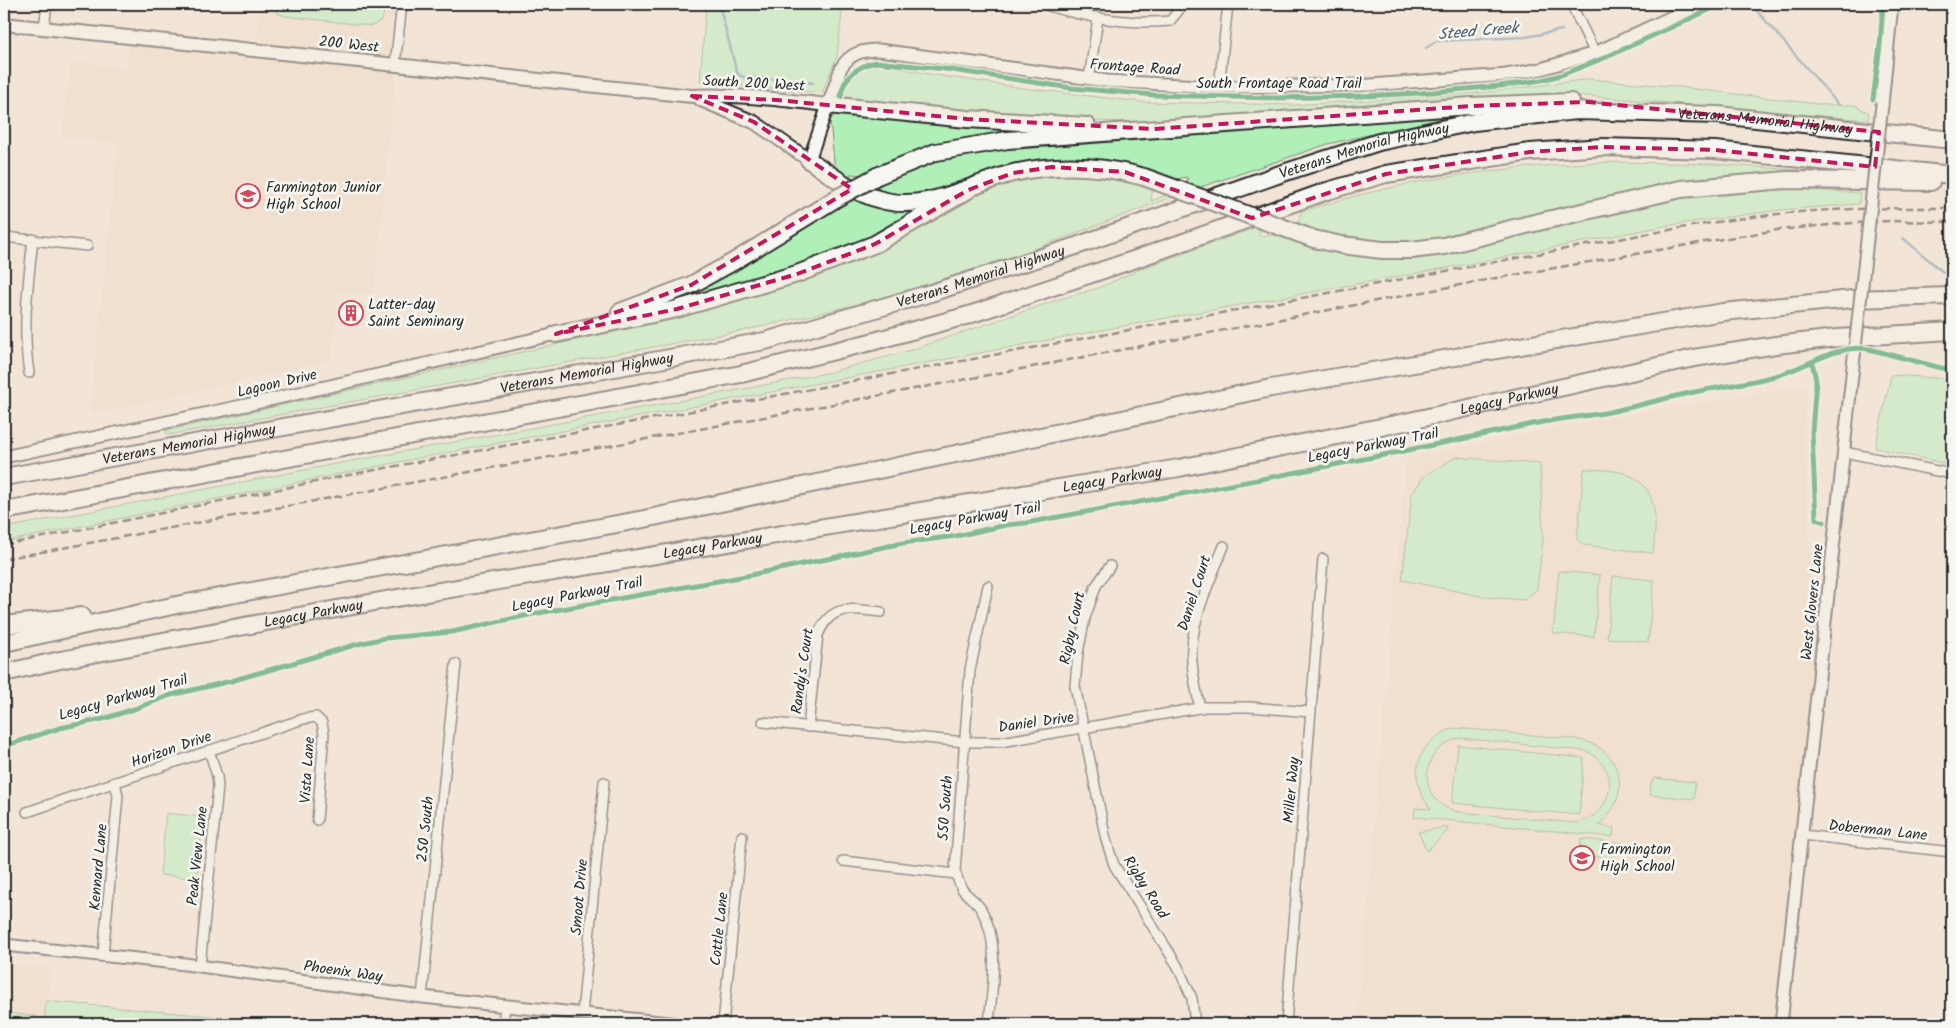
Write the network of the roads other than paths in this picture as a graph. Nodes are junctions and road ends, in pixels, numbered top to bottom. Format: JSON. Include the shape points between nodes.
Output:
{"nodes":[{"id":1,"x":47,"y":4,"type":"edge"},
{"id":2,"x":402,"y":4,"type":"edge"},
{"id":3,"x":1044,"y":4,"type":"edge"},
{"id":4,"x":1180,"y":4,"type":"edge"},
{"id":5,"x":1228,"y":4,"type":"edge"},
{"id":6,"x":1571,"y":4,"type":"edge"},
{"id":7,"x":1699,"y":4,"type":"edge"},
{"id":8,"x":1892,"y":4,"type":"edge"},
{"id":9,"x":1098,"y":18,"type":"junction"},
{"id":10,"x":4,"y":24,"type":"edge"},
{"id":11,"x":44,"y":28,"type":"junction"},
{"id":12,"x":1595,"y":53,"type":"junction"},
{"id":13,"x":395,"y":65,"type":"junction"},
{"id":14,"x":1090,"y":79,"type":"junction"},
{"id":15,"x":1219,"y":86,"type":"junction"},
{"id":16,"x":692,"y":96,"type":"junction"},
{"id":17,"x":828,"y":105,"type":"junction"},
{"id":18,"x":1718,"y":115,"type":"junction"},
{"id":19,"x":1154,"y":129,"type":"junction"},
{"id":20,"x":1952,"y":140,"type":"edge"},
{"id":21,"x":810,"y":160,"type":"junction"},
{"id":22,"x":1952,"y":175,"type":"edge"},
{"id":23,"x":1952,"y":183,"type":"edge"},
{"id":24,"x":968,"y":190,"type":"junction"},
{"id":25,"x":4,"y":236,"type":"edge"},
{"id":26,"x":32,"y":240,"type":"junction"},
{"id":27,"x":87,"y":246,"type":"dead end"},
{"id":28,"x":1952,"y":296,"type":"edge"},
{"id":29,"x":1952,"y":331,"type":"edge"},
{"id":30,"x":556,"y":334,"type":"junction"},
{"id":31,"x":29,"y":373,"type":"dead end"},
{"id":32,"x":1844,"y":452,"type":"junction"},
{"id":33,"x":4,"y":457,"type":"edge"},
{"id":34,"x":1952,"y":474,"type":"edge"},
{"id":35,"x":4,"y":477,"type":"edge"},
{"id":36,"x":4,"y":511,"type":"edge"},
{"id":37,"x":1224,"y":546,"type":"dead end"},
{"id":38,"x":1323,"y":559,"type":"dead end"},
{"id":39,"x":1110,"y":566,"type":"dead end"},
{"id":40,"x":988,"y":586,"type":"dead end"},
{"id":41,"x":181,"y":604,"type":"junction"},
{"id":42,"x":881,"y":612,"type":"dead end"},
{"id":43,"x":4,"y":625,"type":"edge"},
{"id":44,"x":4,"y":643,"type":"edge"},
{"id":45,"x":456,"y":664,"type":"dead end"},
{"id":46,"x":4,"y":673,"type":"edge"},
{"id":47,"x":1200,"y":708,"type":"junction"},
{"id":48,"x":1312,"y":712,"type":"junction"},
{"id":49,"x":763,"y":722,"type":"dead end"},
{"id":50,"x":322,"y":723,"type":"joint"},
{"id":51,"x":808,"y":727,"type":"junction"},
{"id":52,"x":1084,"y":729,"type":"junction"},
{"id":53,"x":965,"y":742,"type":"junction"},
{"id":54,"x":209,"y":750,"type":"junction"},
{"id":55,"x":115,"y":782,"type":"junction"},
{"id":56,"x":604,"y":782,"type":"dead end"},
{"id":57,"x":27,"y":812,"type":"dead end"},
{"id":58,"x":317,"y":820,"type":"dead end"},
{"id":59,"x":1802,"y":835,"type":"junction"},
{"id":60,"x":742,"y":836,"type":"dead end"},
{"id":61,"x":1952,"y":852,"type":"edge"},
{"id":62,"x":843,"y":861,"type":"dead end"},
{"id":63,"x":956,"y":874,"type":"junction"},
{"id":64,"x":4,"y":945,"type":"edge"},
{"id":65,"x":103,"y":955,"type":"junction"},
{"id":66,"x":200,"y":966,"type":"junction"},
{"id":67,"x":422,"y":997,"type":"junction"},
{"id":68,"x":505,"y":1006,"type":"junction"},
{"id":69,"x":582,"y":1014,"type":"junction"},
{"id":70,"x":503,"y":1024,"type":"edge"},
{"id":71,"x":679,"y":1024,"type":"edge"},
{"id":72,"x":723,"y":1024,"type":"edge"},
{"id":73,"x":988,"y":1024,"type":"edge"},
{"id":74,"x":1196,"y":1024,"type":"edge"},
{"id":75,"x":1286,"y":1024,"type":"edge"},
{"id":76,"x":1781,"y":1024,"type":"edge"}],
"edges":[{"from":1,"to":11,"type":"street"},
{"from":2,"to":13,"type":"street"},
{"from":3,"to":9,"type":"street"},
{"from":4,"to":9,"type":"street","via":[[1170,21]]},
{"from":5,"to":15,"type":"street"},
{"from":6,"to":12,"type":"street"},
{"from":7,"to":12,"type":"street","name":"Frontage Road"},
{"from":8,"to":32,"type":"street","name":"West Glovers Lane","bridge":true},
{"from":9,"to":14,"type":"street"},
{"from":10,"to":11,"type":"main road","name":"200 West"},
{"from":11,"to":13,"type":"main road","name":"200 West"},
{"from":12,"to":15,"type":"street","name":"Frontage Road","via":[[1541,69],[1506,75],[1370,85]]},
{"from":13,"to":16,"type":"main road","name":"200 West"},
{"from":14,"to":15,"type":"street","name":"Frontage Road"},
{"from":14,"to":17,"type":"street","name":"Frontage Road","via":[[871,50],[857,53],[844,62]]},
{"from":16,"to":17,"type":"main road","name":"South 200 West"},
{"from":16,"to":21,"type":"main road","name":"South 200 West","via":[[754,122]]},
{"from":17,"to":19,"type":"highway","via":[[967,119]]},
{"from":17,"to":21,"type":"street","name":"Frontage Road"},
{"from":18,"to":19,"type":"highway","via":[[1588,102],[1532,102]]},
{"from":18,"to":20,"type":"highway","name":"Veterans Memorial Highway"},
{"from":18,"to":35,"type":"highway","name":"Veterans Memorial Highway","via":[[1577,111],[1474,122],[1379,142],[940,290],[765,342]]},
{"from":19,"to":30,"type":"highway","bridge":true,"via":[[1008,140],[936,152],[877,176],[691,284]]},
{"from":21,"to":24,"type":"highway","via":[[851,188],[879,200],[920,202]]},
{"from":22,"to":36,"type":"highway","name":"Veterans Memorial Highway","via":[[1715,150],[1603,147],[1530,152],[1386,174],[1327,191],[969,315],[740,374]]},
{"from":23,"to":24,"type":"highway","bridge":true,"via":[[1787,180],[1681,189],[1444,246],[1411,250],[1382,250],[1314,239],[1144,177],[1108,168],[1052,167],[1013,173]]},
{"from":24,"to":30,"type":"highway","via":[[875,244],[797,274],[677,309]]},
{"from":25,"to":26,"type":"street"},
{"from":26,"to":27,"type":"street"},
{"from":26,"to":31,"type":"street","via":[[25,351]]},
{"from":28,"to":41,"type":"highway","via":[[1852,299],[1723,312],[1291,385],[644,519]]},
{"from":29,"to":46,"type":"highway","name":"Legacy Parkway","via":[[1837,338],[1694,358],[1179,468],[391,599]]},
{"from":30,"to":33,"type":"street","name":"Lagoon Drive"},
{"from":32,"to":34,"type":"street"},
{"from":32,"to":59,"type":"street","name":"West Glovers Lane"},
{"from":37,"to":47,"type":"street","name":"Daniel Court","via":[[1203,599],[1194,633],[1192,661]]},
{"from":38,"to":48,"type":"street","name":"Miller Way"},
{"from":39,"to":52,"type":"street","name":"Rigby Court","via":[[1096,586],[1078,653],[1075,686]]},
{"from":40,"to":53,"type":"street","name":"550 South","via":[[970,670]]},
{"from":41,"to":43,"type":"highway"},
{"from":41,"to":44,"type":"highway"},
{"from":42,"to":51,"type":"street","name":"Randy's Court","via":[[843,610],[831,614],[823,622],[818,635]]},
{"from":45,"to":67,"type":"street","name":"250 South"},
{"from":47,"to":48,"type":"street","name":"Daniel Drive"},
{"from":47,"to":52,"type":"street","name":"Daniel Drive"},
{"from":48,"to":75,"type":"street","name":"Miller Way"},
{"from":49,"to":51,"type":"street","name":"Daniel Drive"},
{"from":50,"to":54,"type":"street","name":"Horizon Drive","via":[[316,717],[303,719]]},
{"from":50,"to":58,"type":"street","name":"Vista Lane","via":[[324,734]]},
{"from":51,"to":53,"type":"street","name":"Daniel Drive"},
{"from":52,"to":53,"type":"street","name":"Daniel Drive","via":[[1001,742]]},
{"from":52,"to":74,"type":"street","name":"Rigby Road","via":[[1114,865],[1177,965],[1192,998]]},
{"from":53,"to":63,"type":"street","name":"550 South"},
{"from":54,"to":55,"type":"street","name":"Horizon Drive"},
{"from":54,"to":66,"type":"street","name":"Peak View Lane","via":[[218,786]]},
{"from":55,"to":57,"type":"street","name":"Horizon Drive"},
{"from":55,"to":65,"type":"street","name":"Kennard Lane","via":[[118,796]]},
{"from":56,"to":69,"type":"street","name":"Smoot Drive"},
{"from":59,"to":61,"type":"street","name":"Doberman Lane"},
{"from":59,"to":76,"type":"street","name":"West Glovers Lane"},
{"from":60,"to":72,"type":"street","name":"Cottle Lane"},
{"from":62,"to":63,"type":"street"},
{"from":63,"to":73,"type":"street","via":[[962,889],[980,908],[992,946],[994,977]]},
{"from":64,"to":65,"type":"street","name":"Phoenix Way"},
{"from":65,"to":66,"type":"street","name":"Phoenix Way"},
{"from":66,"to":67,"type":"street","name":"Phoenix Way"},
{"from":67,"to":68,"type":"street","name":"Phoenix Way"},
{"from":68,"to":69,"type":"street","name":"Phoenix Way"},
{"from":68,"to":70,"type":"street"},
{"from":69,"to":71,"type":"street","name":"Phoenix Way"}]}
